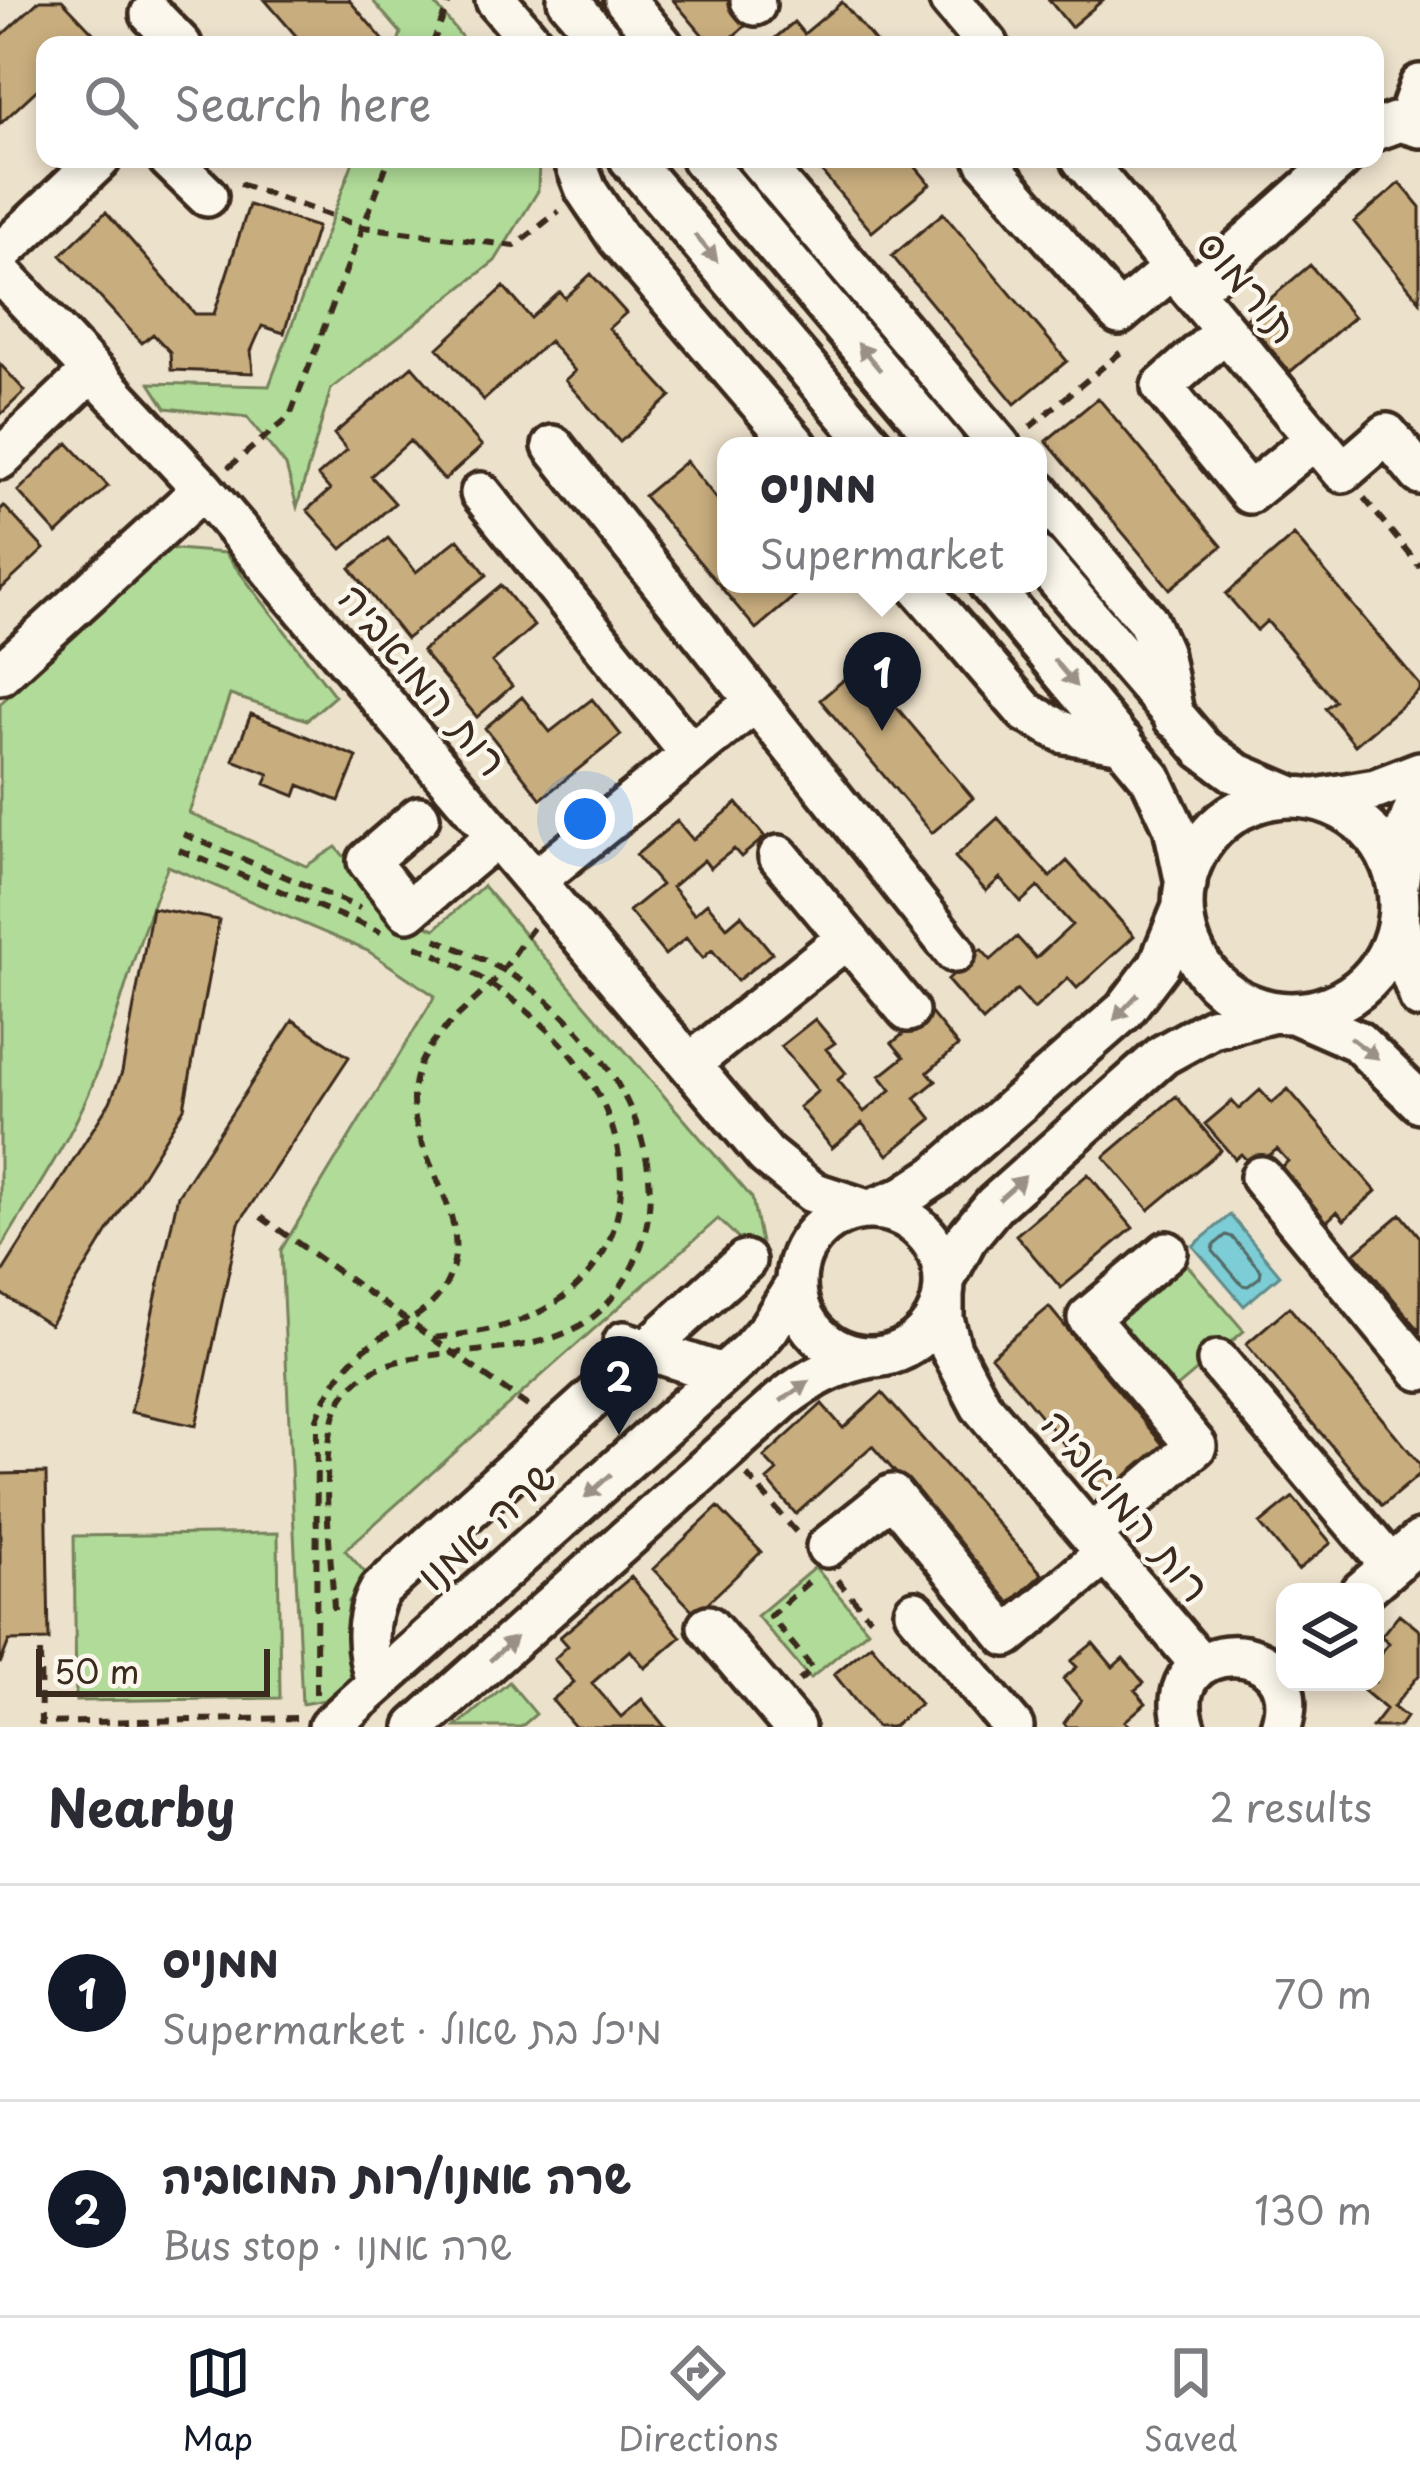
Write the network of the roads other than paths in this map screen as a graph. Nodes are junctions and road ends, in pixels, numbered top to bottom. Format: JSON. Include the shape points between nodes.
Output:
{"nodes":[{"id":1,"x":496,"y":0,"type":"edge"},
{"id":2,"x":568,"y":0,"type":"edge"},
{"id":3,"x":625,"y":0,"type":"edge"},
{"id":4,"x":950,"y":0,"type":"edge"},
{"id":5,"x":151,"y":14,"type":"dead end"},
{"id":6,"x":173,"y":36,"type":"edge"},
{"id":7,"x":526,"y":36,"type":"edge"},
{"id":8,"x":598,"y":36,"type":"edge"},
{"id":9,"x":655,"y":36,"type":"edge"},
{"id":10,"x":980,"y":36,"type":"edge"},
{"id":11,"x":91,"y":168,"type":"edge"},
{"id":12,"x":186,"y":168,"type":"edge"},
{"id":13,"x":638,"y":168,"type":"edge"},
{"id":14,"x":710,"y":168,"type":"edge"},
{"id":15,"x":766,"y":168,"type":"edge"},
{"id":16,"x":992,"y":168,"type":"edge"},
{"id":17,"x":1090,"y":168,"type":"edge"},
{"id":18,"x":1329,"y":168,"type":"edge"},
{"id":19,"x":580,"y":175,"type":"edge"},
{"id":20,"x":219,"y":185,"type":"road end"},
{"id":21,"x":0,"y":254,"type":"edge"},
{"id":22,"x":0,"y":272,"type":"edge"},
{"id":23,"x":1183,"y":280,"type":"junction"},
{"id":24,"x":1225,"y":331,"type":"junction"},
{"id":25,"x":92,"y":371,"type":"junction"},
{"id":26,"x":789,"y":437,"type":"edge"},
{"id":27,"x":865,"y":437,"type":"edge"},
{"id":28,"x":936,"y":437,"type":"edge"},
{"id":29,"x":1010,"y":437,"type":"edge"},
{"id":30,"x":1316,"y":439,"type":"junction"},
{"id":31,"x":553,"y":446,"type":"dead end"},
{"id":32,"x":0,"y":459,"type":"edge"},
{"id":33,"x":1420,"y":474,"type":"edge"},
{"id":34,"x":202,"y":489,"type":"junction"},
{"id":35,"x":481,"y":494,"type":"dead end"},
{"id":36,"x":1047,"y":502,"type":"edge"},
{"id":37,"x":1047,"y":568,"type":"edge"},
{"id":38,"x":924,"y":593,"type":"edge"},
{"id":39,"x":997,"y":593,"type":"edge"},
{"id":40,"x":0,"y":674,"type":"edge"},
{"id":41,"x":756,"y":701,"type":"junction"},
{"id":42,"x":1174,"y":718,"type":"junction"},
{"id":43,"x":1123,"y":743,"type":"junction"},
{"id":44,"x":691,"y":754,"type":"junction"},
{"id":45,"x":1420,"y":772,"type":"edge"},
{"id":46,"x":1420,"y":794,"type":"edge"},
{"id":47,"x":1301,"y":798,"type":"junction"},
{"id":48,"x":419,"y":817,"type":"dead end"},
{"id":49,"x":497,"y":836,"type":"junction"},
{"id":50,"x":778,"y":856,"type":"dead end"},
{"id":51,"x":544,"y":892,"type":"junction"},
{"id":52,"x":1185,"y":896,"type":"junction"},
{"id":53,"x":1398,"y":903,"type":"junction"},
{"id":54,"x":847,"y":938,"type":"junction"},
{"id":55,"x":955,"y":952,"type":"dead end"},
{"id":56,"x":1420,"y":998,"type":"edge"},
{"id":57,"x":908,"y":1011,"type":"dead end"},
{"id":58,"x":1285,"y":1012,"type":"junction"},
{"id":59,"x":690,"y":1064,"type":"junction"},
{"id":60,"x":1420,"y":1102,"type":"edge"},
{"id":61,"x":766,"y":1155,"type":"junction"},
{"id":62,"x":1261,"y":1177,"type":"dead end"},
{"id":63,"x":870,"y":1209,"type":"junction"},
{"id":64,"x":1167,"y":1252,"type":"dead end"},
{"id":65,"x":745,"y":1262,"type":"dead end"},
{"id":66,"x":797,"y":1275,"type":"junction"},
{"id":67,"x":943,"y":1288,"type":"junction"},
{"id":68,"x":645,"y":1351,"type":"junction"},
{"id":69,"x":878,"y":1356,"type":"junction"},
{"id":70,"x":1218,"y":1361,"type":"dead end"},
{"id":71,"x":1420,"y":1370,"type":"edge"},
{"id":72,"x":722,"y":1375,"type":"junction"},
{"id":73,"x":981,"y":1406,"type":"junction"},
{"id":74,"x":1099,"y":1544,"type":"junction"},
{"id":75,"x":1406,"y":1554,"type":"edge"},
{"id":76,"x":826,"y":1557,"type":"road end"},
{"id":77,"x":1371,"y":1583,"type":"edge"},
{"id":78,"x":915,"y":1611,"type":"dead end"},
{"id":79,"x":708,"y":1626,"type":"dead end"},
{"id":80,"x":1276,"y":1662,"type":"edge"},
{"id":81,"x":1201,"y":1665,"type":"junction"},
{"id":82,"x":377,"y":1684,"type":"junction"},
{"id":83,"x":1283,"y":1691,"type":"edge"},
{"id":84,"x":784,"y":1715,"type":"edge"},
{"id":85,"x":326,"y":1721,"type":"edge"},
{"id":86,"x":416,"y":1727,"type":"edge"},
{"id":87,"x":1013,"y":1727,"type":"edge"},
{"id":88,"x":1185,"y":1727,"type":"edge"},
{"id":89,"x":1281,"y":1727,"type":"edge"}],
"edges":[{"from":1,"to":7,"type":"street"},
{"from":2,"to":8,"type":"street"},
{"from":3,"to":9,"type":"street"},
{"from":4,"to":10,"type":"street"},
{"from":5,"to":6,"type":"street"},
{"from":11,"to":21,"type":"street"},
{"from":12,"to":20,"type":"street"},
{"from":13,"to":27,"type":"street","one_way":true},
{"from":28,"to":14,"type":"street","one_way":true},
{"from":15,"to":29,"type":"street"},
{"from":16,"to":23,"type":"street","via":[[1119,314]]},
{"from":17,"to":23,"type":"street","name":"תורמוס"},
{"from":18,"to":23,"type":"street"},
{"from":19,"to":26,"type":"street","via":[[618,238]]},
{"from":22,"to":25,"type":"street","name":"רות המואביה"},
{"from":23,"to":24,"type":"street","name":"תורמוס"},
{"from":24,"to":30,"type":"street","name":"תורמוס"},
{"from":24,"to":30,"type":"street","via":[[1162,386],[1249,493]]},
{"from":25,"to":32,"type":"street"},
{"from":25,"to":34,"type":"street","name":"רות המואביה"},
{"from":30,"to":33,"type":"street","name":"תורמוס","via":[[1343,472],[1387,434]]},
{"from":31,"to":41,"type":"street"},
{"from":34,"to":40,"type":"street"},
{"from":34,"to":49,"type":"street","name":"רות המואביה"},
{"from":35,"to":44,"type":"street"},
{"from":36,"to":42,"type":"street","via":[[1147,620]]},
{"from":37,"to":42,"type":"street"},
{"from":38,"to":43,"type":"street","via":[[1026,712],[1064,733]]},
{"from":39,"to":43,"type":"street","one_way":true},
{"from":41,"to":44,"type":"street"},
{"from":41,"to":55,"type":"street"},
{"from":42,"to":47,"type":"street","via":[[1224,766]]},
{"from":43,"to":52,"type":"street","via":[[1171,816]]},
{"from":44,"to":51,"type":"street"},
{"from":45,"to":47,"type":"street","via":[[1360,794]]},
{"from":46,"to":53,"type":"street","via":[[1406,831]]},
{"from":47,"to":52,"type":"street","via":[[1256,802],[1226,818],[1203,842]]},
{"from":47,"to":53,"type":"street","via":[[1340,808],[1366,827],[1386,853]]},
{"from":48,"to":49,"type":"street","via":[[368,861],[407,911]]},
{"from":49,"to":51,"type":"street","name":"רות המואביה"},
{"from":50,"to":54,"type":"street"},
{"from":51,"to":59,"type":"street","name":"רות המואביה"},
{"from":52,"to":58,"type":"street","via":[[1190,940],[1205,970],[1244,1002]]},
{"from":52,"to":63,"type":"street","one_way":true,"via":[[1159,965],[1124,1011],[937,1175]]},
{"from":53,"to":56,"type":"street"},
{"from":53,"to":58,"type":"street","via":[[1388,953],[1357,991],[1328,1007]]},
{"from":54,"to":57,"type":"street"},
{"from":54,"to":59,"type":"street"},
{"from":58,"to":60,"type":"street","one_way":true,"via":[[1357,1041]]},
{"from":67,"to":58,"type":"street","one_way":true,"via":[[995,1204],[1163,1054],[1212,1028]]},
{"from":59,"to":61,"type":"street","name":"רות המואביה"},
{"from":61,"to":63,"type":"street","name":"רות המואביה","via":[[812,1192]]},
{"from":61,"to":66,"type":"street","name":"רות המואביה","via":[[794,1218]]},
{"from":62,"to":71,"type":"street"},
{"from":63,"to":66,"type":"street","via":[[826,1224]]},
{"from":63,"to":67,"type":"street","via":[[903,1216],[921,1230],[940,1258]]},
{"from":64,"to":74,"type":"street","via":[[1088,1318],[1196,1446]]},
{"from":65,"to":68,"type":"street"},
{"from":66,"to":69,"type":"street","via":[[805,1318],[819,1336],[848,1353]]},
{"from":66,"to":72,"type":"street","name":"שרה אמנו","via":[[764,1335]]},
{"from":67,"to":69,"type":"street","via":[[923,1334]]},
{"from":67,"to":73,"type":"street","name":"רות המואביה","via":[[951,1349]]},
{"from":68,"to":72,"type":"street"},
{"from":68,"to":82,"type":"street","via":[[618,1339],[380,1590],[368,1636]]},
{"from":69,"to":73,"type":"street","name":"רות המואביה","via":[[940,1377]]},
{"from":86,"to":69,"type":"street","one_way":true,"via":[[790,1393],[848,1361]]},
{"from":70,"to":75,"type":"street"},
{"from":72,"to":82,"type":"street","name":"שרה אמנו","one_way":true},
{"from":73,"to":74,"type":"street","name":"רות המואביה"},
{"from":74,"to":76,"type":"street","via":[[1007,1636],[892,1496]]},
{"from":74,"to":81,"type":"street","name":"רות המואביה"},
{"from":75,"to":77,"type":"street"},
{"from":78,"to":87,"type":"street"},
{"from":79,"to":84,"type":"street"},
{"from":80,"to":81,"type":"street","via":[[1240,1654]]},
{"from":81,"to":88,"type":"street","via":[[1183,1691]]},
{"from":82,"to":85,"type":"street","name":"שרה אמנו"},
{"from":83,"to":89,"type":"street"}]}
